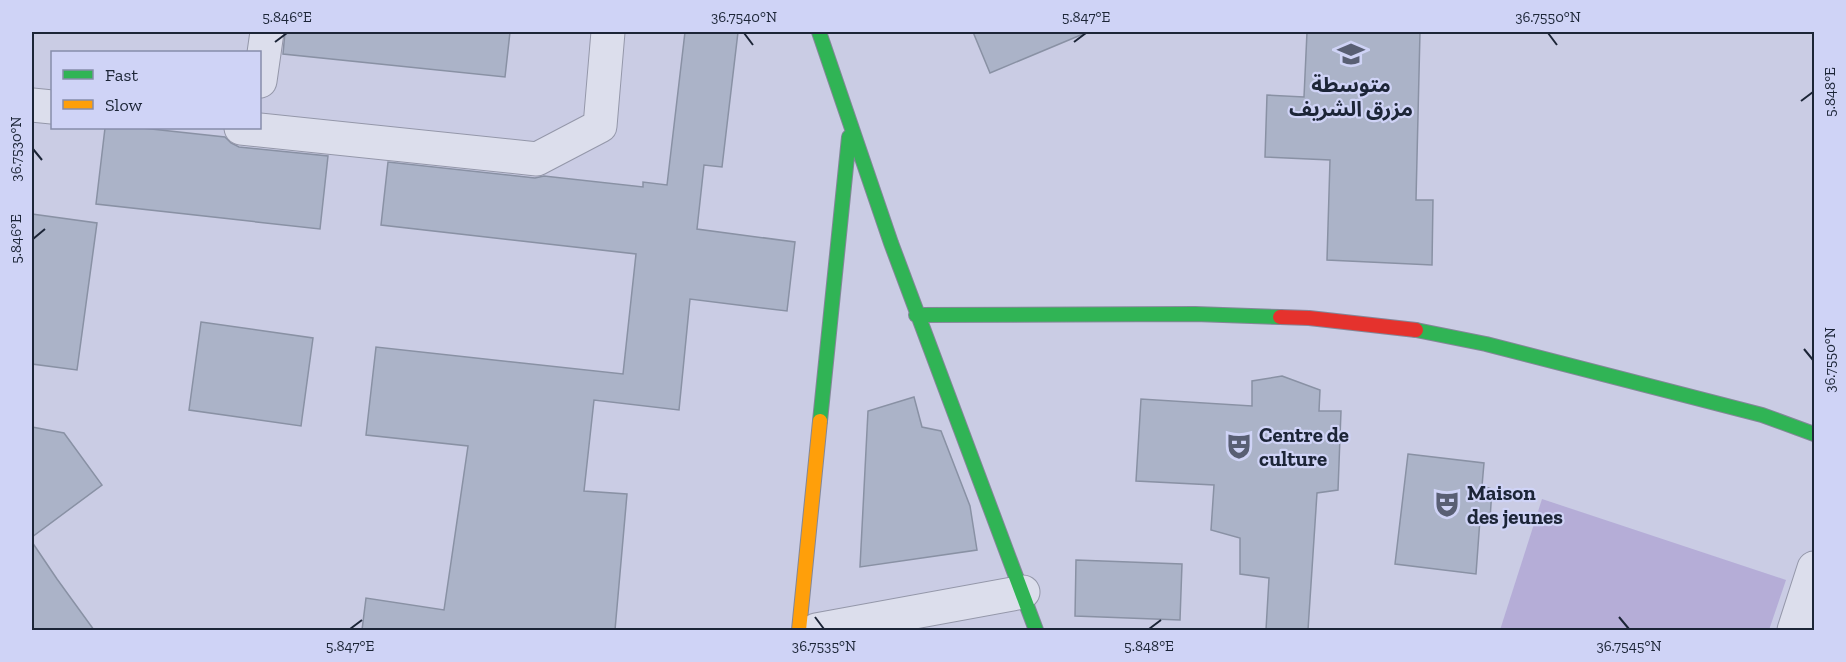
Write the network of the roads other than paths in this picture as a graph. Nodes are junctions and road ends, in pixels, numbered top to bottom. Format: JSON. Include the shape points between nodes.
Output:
{"nodes":[{"id":1,"x":267,"y":32,"type":"edge"},
{"id":2,"x":608,"y":32,"type":"edge"},
{"id":3,"x":819,"y":32,"type":"edge"},
{"id":4,"x":261,"y":74,"type":"edge"},
{"id":5,"x":32,"y":105,"type":"edge"},
{"id":6,"x":51,"y":107,"type":"edge"},
{"id":7,"x":257,"y":129,"type":"edge"},
{"id":8,"x":849,"y":129,"type":"junction"},
{"id":9,"x":916,"y":315,"type":"junction"},
{"id":10,"x":1815,"y":434,"type":"edge"},
{"id":11,"x":1815,"y":568,"type":"edge"},
{"id":12,"x":1023,"y":592,"type":"junction"},
{"id":13,"x":799,"y":630,"type":"edge"},
{"id":14,"x":816,"y":630,"type":"edge"},
{"id":15,"x":1036,"y":630,"type":"edge"},
{"id":16,"x":1794,"y":630,"type":"edge"}],
"edges":[{"from":1,"to":4,"type":"street"},
{"from":2,"to":7,"type":"street","via":[[600,126],[537,159]]},
{"from":3,"to":8,"type":"street"},
{"from":5,"to":6,"type":"street"},
{"from":8,"to":9,"type":"street"},
{"from":8,"to":13,"type":"street"},
{"from":9,"to":10,"type":"street","via":[[1195,314],[1308,318],[1403,327],[1486,344],[1762,415]]},
{"from":9,"to":12,"type":"street"},
{"from":11,"to":16,"type":"street"},
{"from":12,"to":14,"type":"street"},
{"from":12,"to":15,"type":"street"}]}
